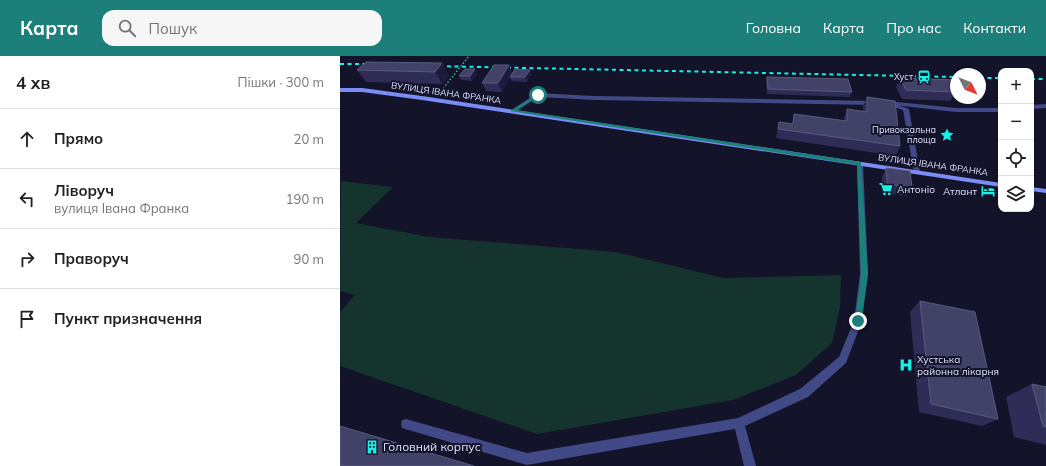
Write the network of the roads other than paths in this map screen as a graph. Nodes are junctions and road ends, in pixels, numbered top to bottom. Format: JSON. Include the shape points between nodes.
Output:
{"nodes":[{"id":1,"x":340,"y":90,"type":"edge"},
{"id":2,"x":887,"y":103,"type":"junction"},
{"id":3,"x":1046,"y":106,"type":"edge"},
{"id":4,"x":1034,"y":107,"type":"edge"},
{"id":5,"x":998,"y":110,"type":"edge"},
{"id":6,"x":513,"y":111,"type":"junction"},
{"id":7,"x":860,"y":164,"type":"junction"},
{"id":8,"x":917,"y":172,"type":"junction"},
{"id":9,"x":998,"y":184,"type":"edge"},
{"id":10,"x":1034,"y":189,"type":"edge"},
{"id":11,"x":1046,"y":191,"type":"edge"},
{"id":12,"x":739,"y":423,"type":"junction"},
{"id":13,"x":406,"y":424,"type":"dead end"},
{"id":14,"x":750,"y":466,"type":"edge"}],
"edges":[{"from":1,"to":6,"type":"main road","name":"ВУЛИЦЯ ІВАНА ФРАНКА","via":[[362,90]]},
{"from":2,"to":5,"type":"street","via":[[956,110]]},
{"from":2,"to":6,"type":"street","via":[[538,95]]},
{"from":2,"to":8,"type":"street","via":[[906,109]]},
{"from":3,"to":4,"type":"street"},
{"from":6,"to":7,"type":"main road","name":"ВУЛИЦЯ ІВАНА ФРАНКА"},
{"from":7,"to":8,"type":"main road","name":"ВУЛИЦЯ ІВАНА ФРАНКА"},
{"from":7,"to":12,"type":"street","via":[[864,274],[858,321],[842,360],[804,393]]},
{"from":8,"to":9,"type":"main road","name":"ВУЛИЦЯ ІВАНА ФРАНКА"},
{"from":10,"to":11,"type":"main road"},
{"from":12,"to":13,"type":"street","via":[[527,459]]},
{"from":12,"to":14,"type":"street"}]}
